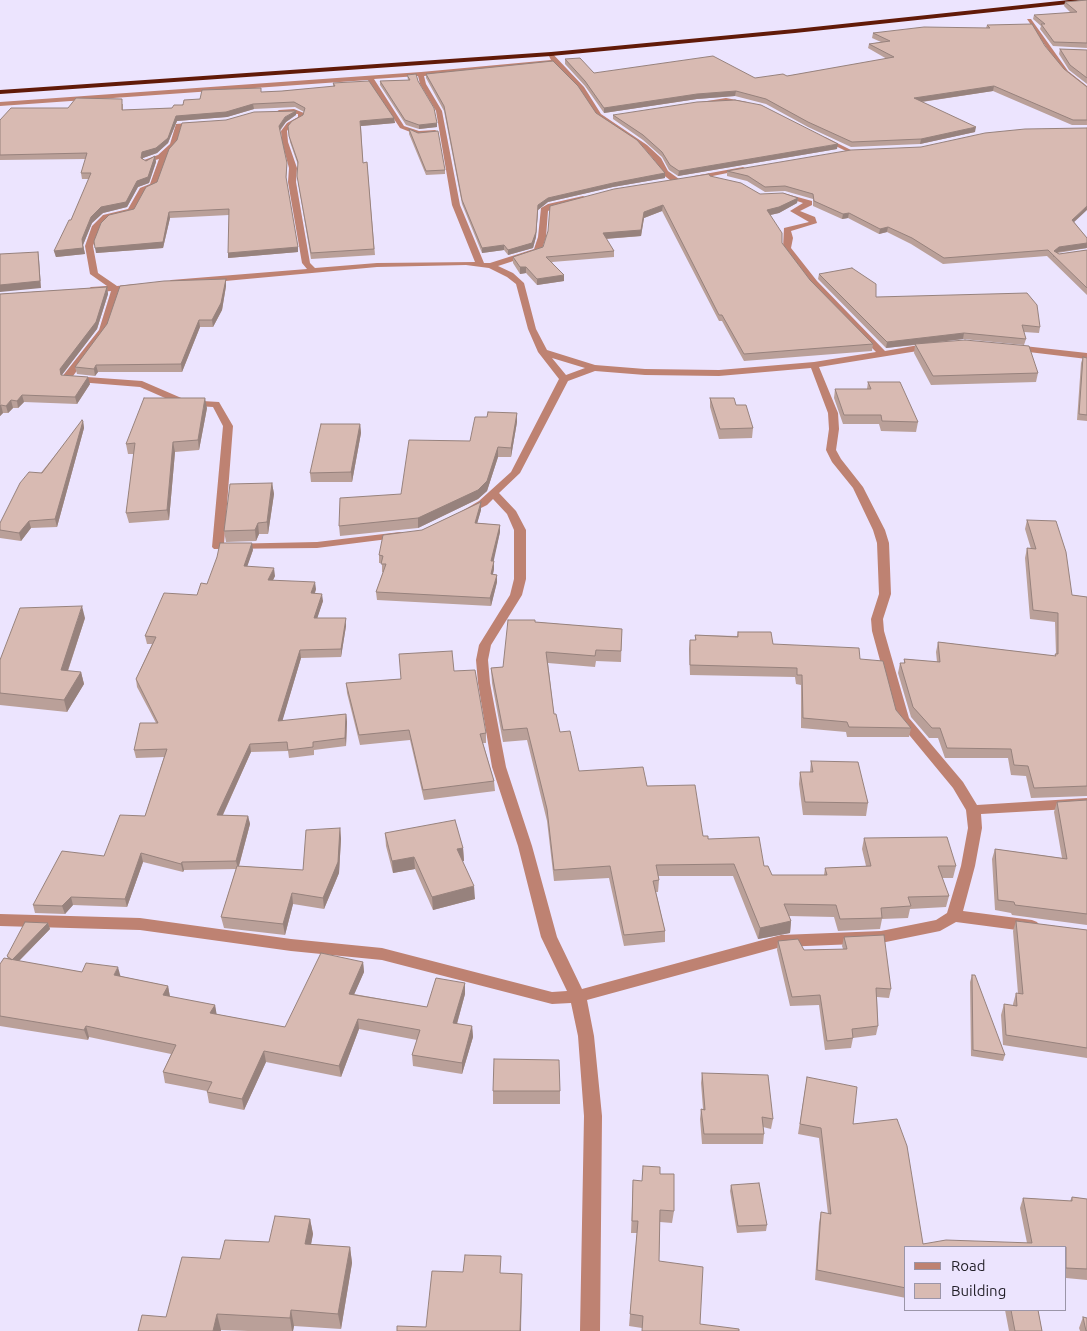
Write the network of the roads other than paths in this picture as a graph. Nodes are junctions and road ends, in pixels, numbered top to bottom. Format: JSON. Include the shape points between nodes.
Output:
{"nodes":[{"id":1,"x":1034,"y":0,"type":"edge"},
{"id":2,"x":1087,"y":0,"type":"edge"},
{"id":3,"x":1029,"y":20,"type":"dead end"},
{"id":4,"x":1050,"y":50,"type":"junction"},
{"id":5,"x":1059,"y":50,"type":"edge"},
{"id":6,"x":553,"y":57,"type":"junction"},
{"id":7,"x":421,"y":74,"type":"junction"},
{"id":8,"x":369,"y":77,"type":"junction"},
{"id":9,"x":200,"y":80,"type":"junction"},
{"id":10,"x":0,"y":86,"type":"edge"},
{"id":11,"x":203,"y":89,"type":"junction"},
{"id":12,"x":1087,"y":89,"type":"edge"},
{"id":13,"x":0,"y":92,"type":"edge"},
{"id":14,"x":697,"y":103,"type":"edge"},
{"id":15,"x":751,"y":103,"type":"edge"},
{"id":16,"x":0,"y":104,"type":"edge"},
{"id":17,"x":270,"y":112,"type":"edge"},
{"id":18,"x":612,"y":116,"type":"edge"},
{"id":19,"x":602,"y":118,"type":"junction"},
{"id":20,"x":205,"y":124,"type":"edge"},
{"id":21,"x":443,"y":131,"type":"junction"},
{"id":22,"x":814,"y":134,"type":"edge"},
{"id":23,"x":165,"y":153,"type":"junction"},
{"id":24,"x":832,"y":154,"type":"edge"},
{"id":25,"x":148,"y":163,"type":"edge"},
{"id":26,"x":750,"y":168,"type":"edge"},
{"id":27,"x":677,"y":181,"type":"junction"},
{"id":28,"x":732,"y":181,"type":"edge"},
{"id":29,"x":668,"y":183,"type":"edge"},
{"id":30,"x":777,"y":195,"type":"edge"},
{"id":31,"x":587,"y":197,"type":"edge"},
{"id":32,"x":480,"y":264,"type":"junction"},
{"id":33,"x":491,"y":266,"type":"junction"},
{"id":34,"x":313,"y":271,"type":"junction"},
{"id":35,"x":160,"y":284,"type":"edge"},
{"id":36,"x":142,"y":286,"type":"edge"},
{"id":37,"x":116,"y":289,"type":"junction"},
{"id":38,"x":77,"y":290,"type":"edge"},
{"id":39,"x":936,"y":346,"type":"edge"},
{"id":40,"x":1002,"y":347,"type":"edge"},
{"id":41,"x":543,"y":352,"type":"junction"},
{"id":42,"x":882,"y":354,"type":"junction"},
{"id":43,"x":1087,"y":356,"type":"edge"},
{"id":44,"x":814,"y":364,"type":"junction"},
{"id":45,"x":594,"y":368,"type":"junction"},
{"id":46,"x":564,"y":379,"type":"junction"},
{"id":47,"x":494,"y":494,"type":"junction"},
{"id":48,"x":455,"y":516,"type":"edge"},
{"id":49,"x":412,"y":534,"type":"edge"},
{"id":50,"x":1087,"y":803,"type":"edge"},
{"id":51,"x":972,"y":810,"type":"junction"},
{"id":52,"x":954,"y":916,"type":"junction"},
{"id":53,"x":0,"y":920,"type":"edge"},
{"id":54,"x":1049,"y":928,"type":"edge"},
{"id":55,"x":578,"y":996,"type":"junction"},
{"id":56,"x":590,"y":1331,"type":"edge"}],
"edges":[{"from":1,"to":10,"type":"highway","via":[[536,47]]},
{"from":2,"to":6,"type":"highway"},
{"from":3,"to":4,"type":"street"},
{"from":4,"to":5,"type":"street"},
{"from":4,"to":12,"type":"street","via":[[1066,72]]},
{"from":6,"to":7,"type":"street"},
{"from":6,"to":9,"type":"highway"},
{"from":6,"to":19,"type":"street","via":[[582,88]]},
{"from":7,"to":8,"type":"street"},
{"from":7,"to":21,"type":"street","via":[[423,84],[439,111]]},
{"from":8,"to":11,"type":"street"},
{"from":8,"to":21,"type":"street","via":[[402,126],[418,133]]},
{"from":9,"to":11,"type":"street"},
{"from":9,"to":13,"type":"highway"},
{"from":11,"to":16,"type":"street"},
{"from":14,"to":15,"type":"street","via":[[726,100]]},
{"from":17,"to":34,"type":"street","via":[[301,113],[301,118],[284,130],[293,168],[292,182],[306,263]]},
{"from":18,"to":19,"type":"street"},
{"from":19,"to":27,"type":"street","via":[[646,146],[665,172]]},
{"from":20,"to":23,"type":"street","via":[[178,125],[174,146]]},
{"from":21,"to":32,"type":"street","via":[[456,205]]},
{"from":22,"to":24,"type":"street","via":[[854,151]]},
{"from":23,"to":25,"type":"street","via":[[148,160]]},
{"from":23,"to":37,"type":"street","via":[[153,185],[143,190],[131,211],[106,217],[96,226],[89,246],[94,274]]},
{"from":26,"to":27,"type":"street"},
{"from":27,"to":28,"type":"street"},
{"from":27,"to":29,"type":"street"},
{"from":30,"to":42,"type":"street","via":[[809,204],[794,211],[812,219],[813,223],[787,230],[787,248],[814,283]]},
{"from":31,"to":33,"type":"street","via":[[544,210],[538,250]]},
{"from":32,"to":33,"type":"street"},
{"from":32,"to":34,"type":"street","via":[[394,264]]},
{"from":33,"to":41,"type":"street","via":[[520,283],[532,329]]},
{"from":34,"to":35,"type":"street"},
{"from":36,"to":37,"type":"street"},
{"from":37,"to":38,"type":"street"},
{"from":37,"to":49,"type":"street","via":[[103,330],[66,378],[142,384],[184,403],[216,404],[228,426],[218,547],[317,545]]},
{"from":39,"to":42,"type":"street"},
{"from":40,"to":43,"type":"street"},
{"from":41,"to":45,"type":"street"},
{"from":41,"to":46,"type":"street"},
{"from":42,"to":44,"type":"street"},
{"from":44,"to":45,"type":"street","via":[[719,373]]},
{"from":44,"to":51,"type":"street","via":[[833,413],[831,450],[858,487],[883,543],[885,594],[877,620],[878,631],[903,720],[958,785]]},
{"from":45,"to":46,"type":"street"},
{"from":46,"to":47,"type":"street","via":[[515,473]]},
{"from":47,"to":48,"type":"street"},
{"from":47,"to":55,"type":"street","via":[[512,513],[520,530],[520,579],[516,595],[485,645],[482,660],[484,684],[499,767],[525,846],[549,937]]},
{"from":50,"to":51,"type":"street"},
{"from":51,"to":52,"type":"street","via":[[975,828]]},
{"from":52,"to":54,"type":"street"},
{"from":52,"to":55,"type":"street","via":[[940,924],[881,937],[781,941]]},
{"from":53,"to":55,"type":"street","via":[[140,924],[382,954],[552,998]]},
{"from":55,"to":56,"type":"street","via":[[586,1036],[593,1116]]}]}
